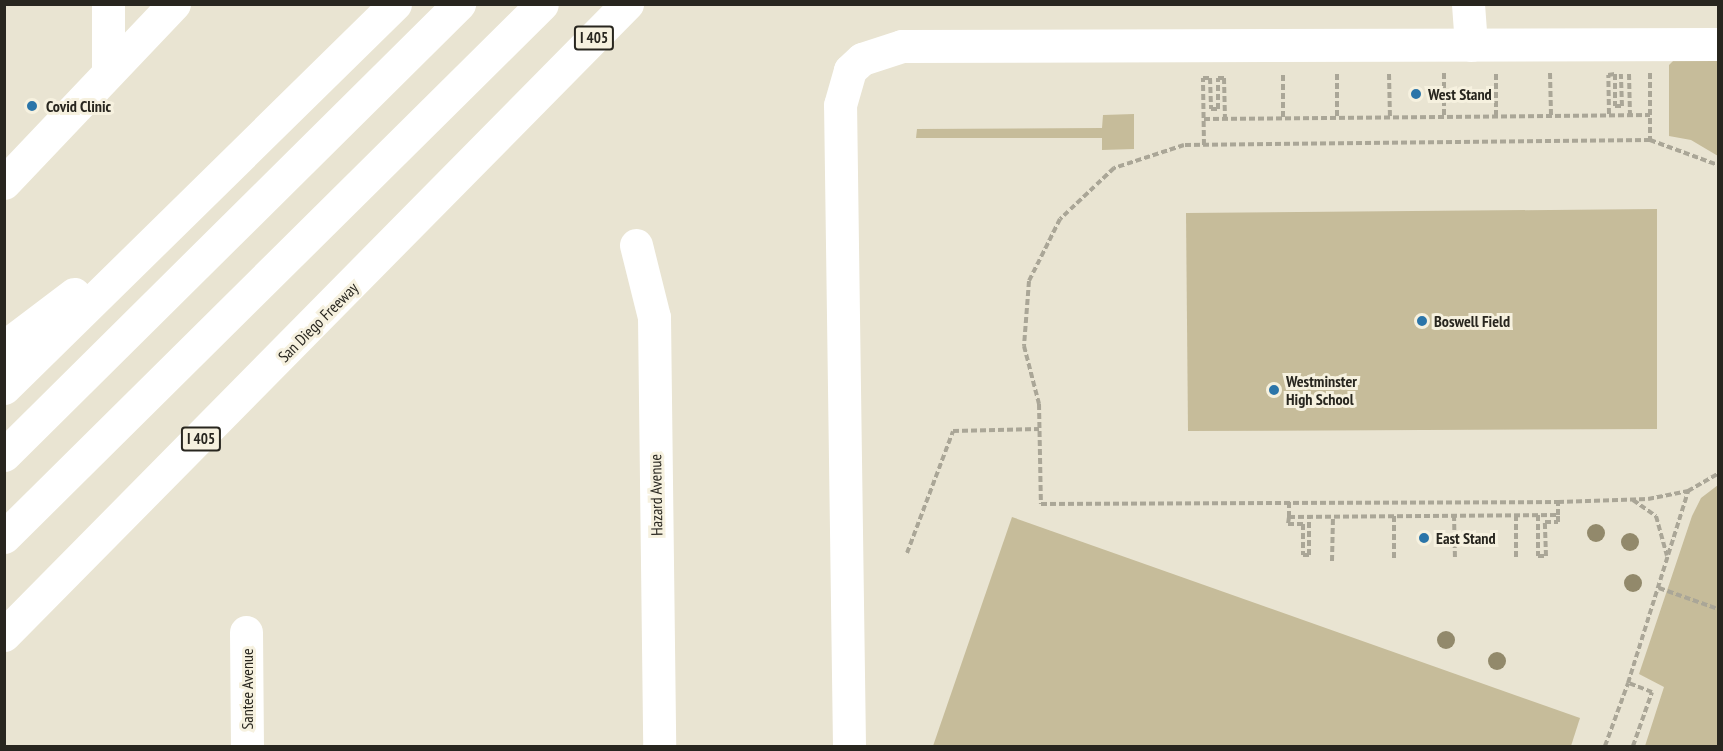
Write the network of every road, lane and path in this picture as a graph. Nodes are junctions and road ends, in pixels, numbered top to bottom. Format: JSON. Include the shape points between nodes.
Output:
{"nodes":[{"id":1,"x":108,"y":4,"type":"edge"},
{"id":2,"x":174,"y":4,"type":"edge"},
{"id":3,"x":395,"y":4,"type":"edge"},
{"id":4,"x":459,"y":4,"type":"edge"},
{"id":5,"x":627,"y":4,"type":"edge"},
{"id":6,"x":1468,"y":4,"type":"edge"},
{"id":7,"x":534,"y":12,"type":"edge"},
{"id":8,"x":1650,"y":44,"type":"junction"},
{"id":9,"x":1719,"y":44,"type":"edge"},
{"id":10,"x":1471,"y":45,"type":"junction"},
{"id":11,"x":1444,"y":69,"type":"dead end"},
{"id":12,"x":108,"y":71,"type":"junction"},
{"id":13,"x":1550,"y":72,"type":"dead end"},
{"id":14,"x":1389,"y":73,"type":"dead end"},
{"id":15,"x":1283,"y":74,"type":"dead end"},
{"id":16,"x":1337,"y":74,"type":"dead end"},
{"id":17,"x":1496,"y":74,"type":"dead end"},
{"id":18,"x":1609,"y":114,"type":"junction"},
{"id":19,"x":1630,"y":114,"type":"junction"},
{"id":20,"x":1551,"y":115,"type":"junction"},
{"id":21,"x":1650,"y":115,"type":"junction"},
{"id":22,"x":1444,"y":116,"type":"junction"},
{"id":23,"x":1496,"y":116,"type":"junction"},
{"id":24,"x":1337,"y":117,"type":"junction"},
{"id":25,"x":1390,"y":117,"type":"junction"},
{"id":26,"x":1226,"y":118,"type":"junction"},
{"id":27,"x":1283,"y":118,"type":"junction"},
{"id":28,"x":1204,"y":119,"type":"junction"},
{"id":29,"x":1650,"y":140,"type":"junction"},
{"id":30,"x":1204,"y":145,"type":"junction"},
{"id":31,"x":1719,"y":165,"type":"edge"},
{"id":32,"x":4,"y":183,"type":"edge"},
{"id":33,"x":180,"y":213,"type":"junction"},
{"id":34,"x":636,"y":245,"type":"dead end"},
{"id":35,"x":133,"y":329,"type":"junction"},
{"id":36,"x":4,"y":348,"type":"edge"},
{"id":37,"x":4,"y":388,"type":"edge"},
{"id":38,"x":1039,"y":429,"type":"junction"},
{"id":39,"x":4,"y":433,"type":"edge"},
{"id":40,"x":4,"y":455,"type":"edge"},
{"id":41,"x":1719,"y":474,"type":"edge"},
{"id":42,"x":1688,"y":491,"type":"junction"},
{"id":43,"x":1632,"y":500,"type":"junction"},
{"id":44,"x":1289,"y":502,"type":"junction"},
{"id":45,"x":1558,"y":502,"type":"junction"},
{"id":46,"x":1454,"y":515,"type":"junction"},
{"id":47,"x":1516,"y":515,"type":"junction"},
{"id":48,"x":1538,"y":515,"type":"junction"},
{"id":49,"x":1558,"y":515,"type":"junction"},
{"id":50,"x":1394,"y":516,"type":"junction"},
{"id":51,"x":1289,"y":517,"type":"junction"},
{"id":52,"x":1309,"y":517,"type":"junction"},
{"id":53,"x":1333,"y":517,"type":"junction"},
{"id":54,"x":4,"y":537,"type":"edge"},
{"id":55,"x":907,"y":553,"type":"dead end"},
{"id":56,"x":1667,"y":558,"type":"junction"},
{"id":57,"x":1455,"y":560,"type":"dead end"},
{"id":58,"x":1516,"y":560,"type":"dead end"},
{"id":59,"x":1332,"y":561,"type":"dead end"},
{"id":60,"x":1394,"y":561,"type":"dead end"},
{"id":61,"x":1659,"y":588,"type":"junction"},
{"id":62,"x":1719,"y":609,"type":"edge"},
{"id":63,"x":246,"y":632,"type":"dead end"},
{"id":64,"x":4,"y":635,"type":"edge"},
{"id":65,"x":1628,"y":682,"type":"junction"},
{"id":66,"x":247,"y":747,"type":"edge"},
{"id":67,"x":659,"y":747,"type":"edge"},
{"id":68,"x":849,"y":747,"type":"edge"},
{"id":69,"x":1605,"y":747,"type":"edge"},
{"id":70,"x":1633,"y":747,"type":"edge"}],
"edges":[{"from":1,"to":12,"type":"main road"},
{"from":2,"to":12,"type":"main road"},
{"from":3,"to":33,"type":"main road"},
{"from":4,"to":35,"type":"main road"},
{"from":5,"to":64,"type":"main road","name":"San Diego Freeway","number":"I 405","via":[[398,243]]},
{"from":6,"to":10,"type":"main road"},
{"from":7,"to":54,"type":"main road"},
{"from":8,"to":9,"type":"main road"},
{"from":8,"to":10,"type":"main road"},
{"from":8,"to":21,"type":"path"},
{"from":10,"to":68,"type":"main road","via":[[902,46],[881,49],[850,70],[840,105]]},
{"from":11,"to":22,"type":"path"},
{"from":12,"to":32,"type":"main road"},
{"from":13,"to":20,"type":"path"},
{"from":14,"to":25,"type":"path"},
{"from":15,"to":27,"type":"path"},
{"from":16,"to":24,"type":"path"},
{"from":17,"to":23,"type":"path"},
{"from":18,"to":19,"type":"path"},
{"from":18,"to":19,"type":"path","via":[[1608,75],[1615,74],[1615,106],[1622,106],[1621,74],[1629,74]]},
{"from":18,"to":20,"type":"path"},
{"from":19,"to":21,"type":"path"},
{"from":20,"to":23,"type":"path"},
{"from":21,"to":29,"type":"path"},
{"from":22,"to":23,"type":"path"},
{"from":22,"to":25,"type":"path"},
{"from":24,"to":25,"type":"path"},
{"from":24,"to":27,"type":"path"},
{"from":26,"to":27,"type":"path"},
{"from":26,"to":28,"type":"path"},
{"from":26,"to":28,"type":"path","via":[[1224,78],[1218,78],[1218,109],[1211,109],[1210,78],[1203,78]]},
{"from":28,"to":30,"type":"path"},
{"from":29,"to":30,"type":"path"},
{"from":29,"to":31,"type":"path"},
{"from":30,"to":38,"type":"path","via":[[1167,148],[1114,168],[1060,219],[1041,250],[1024,311],[1024,346]]},
{"from":33,"to":36,"type":"main road"},
{"from":33,"to":37,"type":"main road"},
{"from":34,"to":67,"type":"main road","name":"Hazard Avenue","via":[[654,317]]},
{"from":35,"to":39,"type":"main road"},
{"from":35,"to":40,"type":"main road"},
{"from":38,"to":44,"type":"path","via":[[1041,504]]},
{"from":38,"to":55,"type":"path","via":[[953,431]]},
{"from":41,"to":42,"type":"path"},
{"from":42,"to":43,"type":"path"},
{"from":42,"to":56,"type":"path"},
{"from":43,"to":45,"type":"path"},
{"from":43,"to":56,"type":"path","via":[[1659,521]]},
{"from":44,"to":45,"type":"path"},
{"from":44,"to":51,"type":"path"},
{"from":45,"to":49,"type":"path"},
{"from":46,"to":47,"type":"path"},
{"from":46,"to":50,"type":"path"},
{"from":46,"to":57,"type":"path"},
{"from":47,"to":48,"type":"path"},
{"from":47,"to":58,"type":"path"},
{"from":48,"to":49,"type":"path"},
{"from":48,"to":49,"type":"path","via":[[1538,556],[1546,556],[1545,522],[1558,522]]},
{"from":50,"to":53,"type":"path"},
{"from":50,"to":60,"type":"path"},
{"from":51,"to":52,"type":"path"},
{"from":51,"to":52,"type":"path","via":[[1288,524],[1303,524],[1303,555],[1309,555]]},
{"from":52,"to":53,"type":"path"},
{"from":53,"to":59,"type":"path"},
{"from":56,"to":61,"type":"path"},
{"from":61,"to":62,"type":"path"},
{"from":61,"to":65,"type":"path"},
{"from":63,"to":66,"type":"main road","name":"Santee Avenue"},
{"from":65,"to":69,"type":"path"},
{"from":65,"to":70,"type":"path","via":[[1652,692]]}]}
